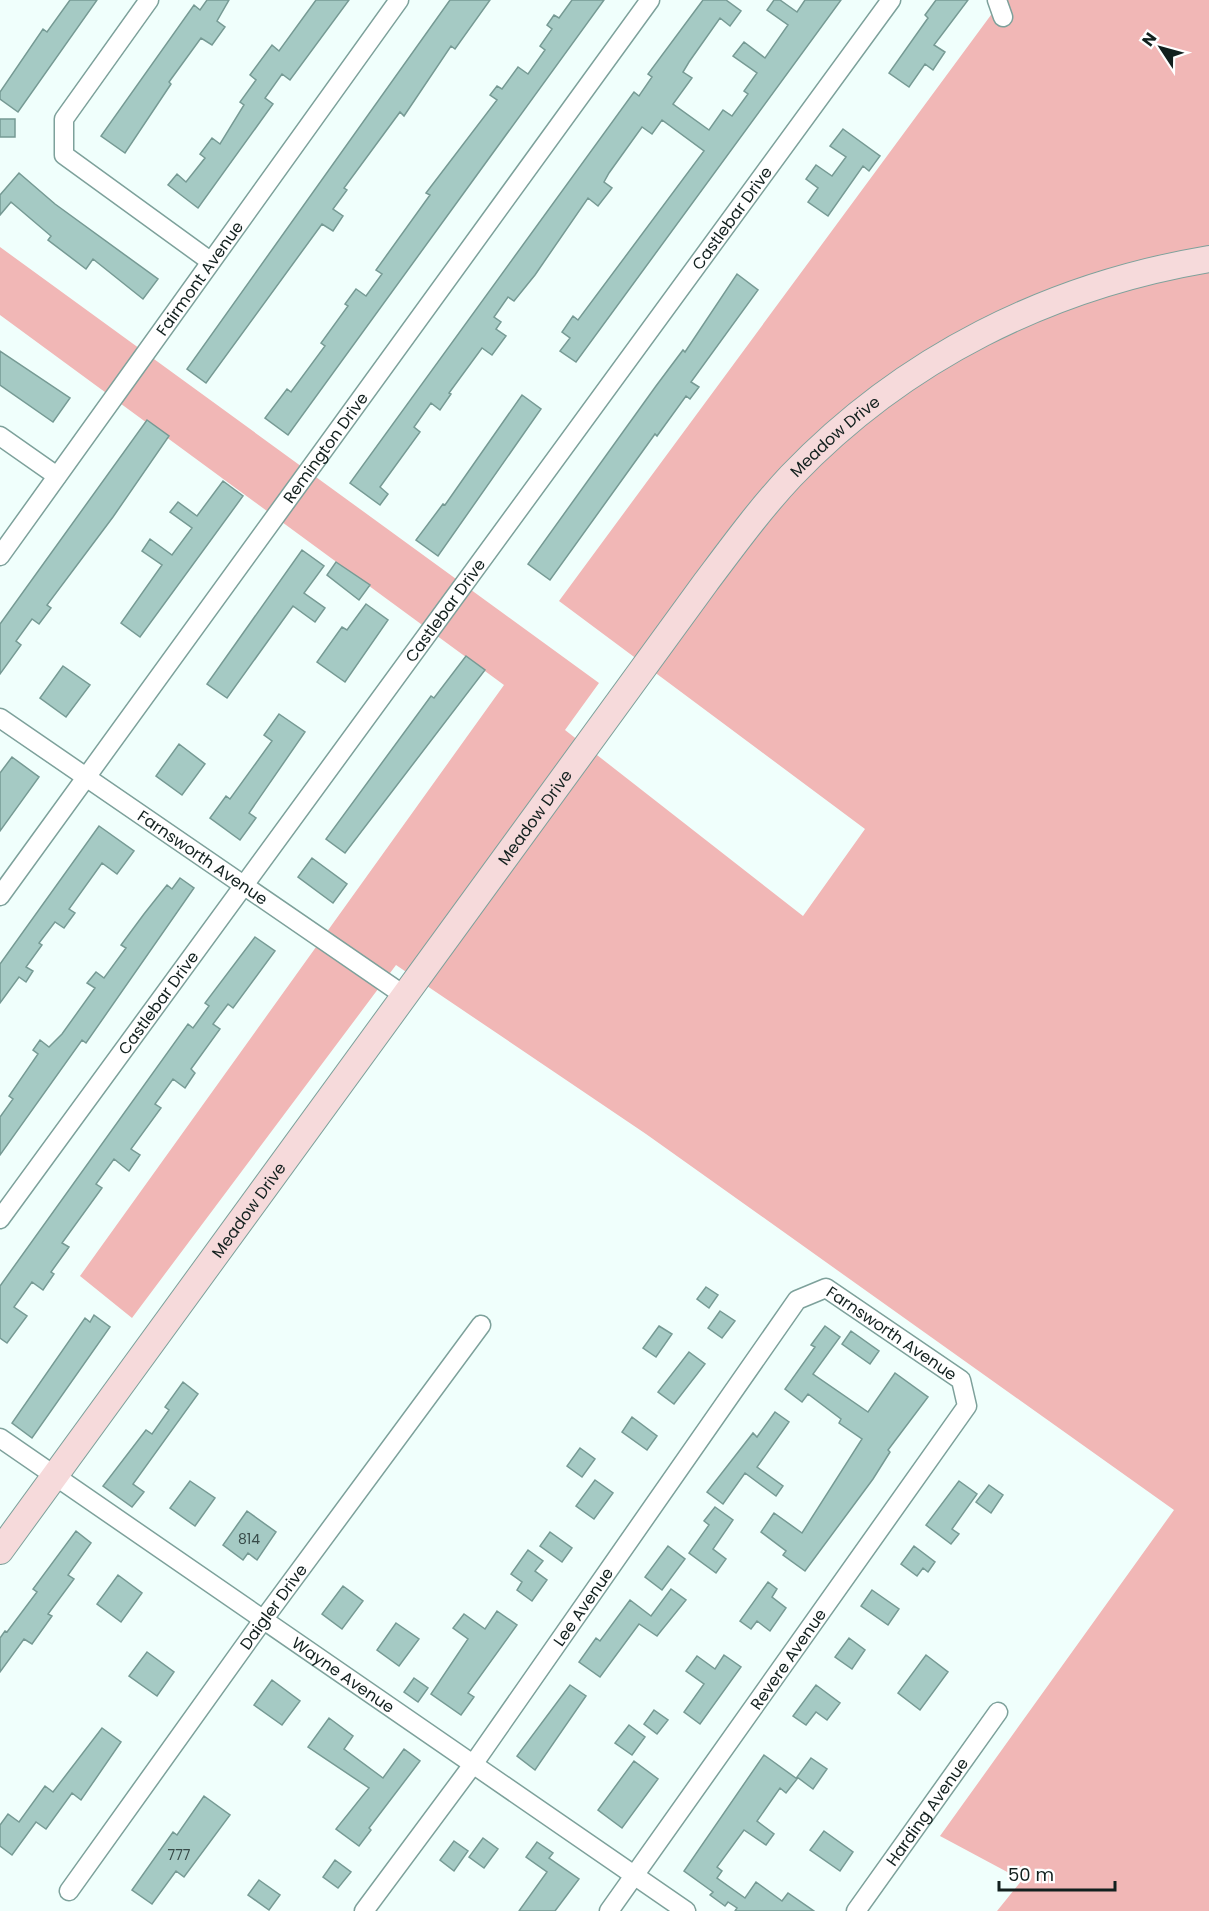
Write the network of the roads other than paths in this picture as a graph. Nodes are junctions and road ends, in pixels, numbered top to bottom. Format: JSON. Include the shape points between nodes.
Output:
{"nodes":[{"id":1,"x":149,"y":0,"type":"edge"},
{"id":2,"x":399,"y":0,"type":"edge"},
{"id":3,"x":650,"y":0,"type":"edge"},
{"id":4,"x":891,"y":0,"type":"edge"},
{"id":5,"x":1209,"y":259,"type":"edge"},
{"id":6,"x":210,"y":261,"type":"junction"},
{"id":7,"x":0,"y":436,"type":"edge"},
{"id":8,"x":57,"y":476,"type":"junction"},
{"id":9,"x":0,"y":556,"type":"edge"},
{"id":10,"x":0,"y":718,"type":"edge"},
{"id":11,"x":86,"y":778,"type":"junction"},
{"id":12,"x":242,"y":885,"type":"junction"},
{"id":13,"x":0,"y":896,"type":"edge"},
{"id":14,"x":405,"y":996,"type":"junction"},
{"id":15,"x":0,"y":1220,"type":"edge"},
{"id":16,"x":796,"y":1300,"type":"joint"},
{"id":17,"x":481,"y":1325,"type":"dead end"},
{"id":18,"x":967,"y":1406,"type":"joint"},
{"id":19,"x":0,"y":1438,"type":"edge"},
{"id":20,"x":54,"y":1476,"type":"junction"},
{"id":21,"x":0,"y":1551,"type":"edge"},
{"id":22,"x":263,"y":1620,"type":"junction"},
{"id":23,"x":998,"y":1712,"type":"dead end"},
{"id":24,"x":474,"y":1762,"type":"junction"},
{"id":25,"x":636,"y":1875,"type":"junction"},
{"id":26,"x":69,"y":1891,"type":"dead end"},
{"id":27,"x":364,"y":1911,"type":"edge"},
{"id":28,"x":609,"y":1911,"type":"edge"},
{"id":29,"x":686,"y":1911,"type":"edge"},
{"id":30,"x":855,"y":1911,"type":"edge"}],
"edges":[{"from":1,"to":6,"type":"street","via":[[64,119],[64,155]]},
{"from":2,"to":6,"type":"street","name":"Fairmont Avenue"},
{"from":3,"to":11,"type":"street","name":"Remington Drive"},
{"from":4,"to":12,"type":"street","name":"Castlebar Drive"},
{"from":5,"to":14,"type":"street","name":"Meadow Drive","via":[[1086,289],[1021,314],[971,338],[910,375],[836,432],[754,519]]},
{"from":6,"to":8,"type":"street","name":"Fairmont Avenue"},
{"from":7,"to":8,"type":"street"},
{"from":8,"to":9,"type":"street","name":"Fairmont Avenue"},
{"from":10,"to":11,"type":"street","name":"Farnsworth Avenue"},
{"from":11,"to":12,"type":"street","name":"Farnsworth Avenue"},
{"from":11,"to":13,"type":"street","name":"Remington Drive"},
{"from":12,"to":14,"type":"street","name":"Farnsworth Avenue"},
{"from":12,"to":15,"type":"street","name":"Castlebar Drive"},
{"from":14,"to":20,"type":"street","name":"Meadow Drive"},
{"from":16,"to":18,"type":"street","name":"Farnsworth Avenue","via":[[826,1288],[961,1380]]},
{"from":16,"to":24,"type":"street","name":"Lee Avenue"},
{"from":17,"to":22,"type":"street","name":"Daigler Drive"},
{"from":18,"to":25,"type":"street","name":"Revere Avenue"},
{"from":19,"to":20,"type":"street","name":"Wayne Avenue"},
{"from":20,"to":21,"type":"street","name":"Meadow Drive"},
{"from":20,"to":22,"type":"street","name":"Wayne Avenue"},
{"from":22,"to":24,"type":"street","name":"Wayne Avenue"},
{"from":22,"to":26,"type":"street","name":"Daigler Drive"},
{"from":23,"to":30,"type":"street","name":"Harding Avenue"},
{"from":24,"to":25,"type":"street","name":"Wayne Avenue"},
{"from":24,"to":27,"type":"street","name":"Lee Avenue"},
{"from":25,"to":28,"type":"street","name":"Revere Avenue"},
{"from":25,"to":29,"type":"street","name":"Wayne Avenue"}]}
